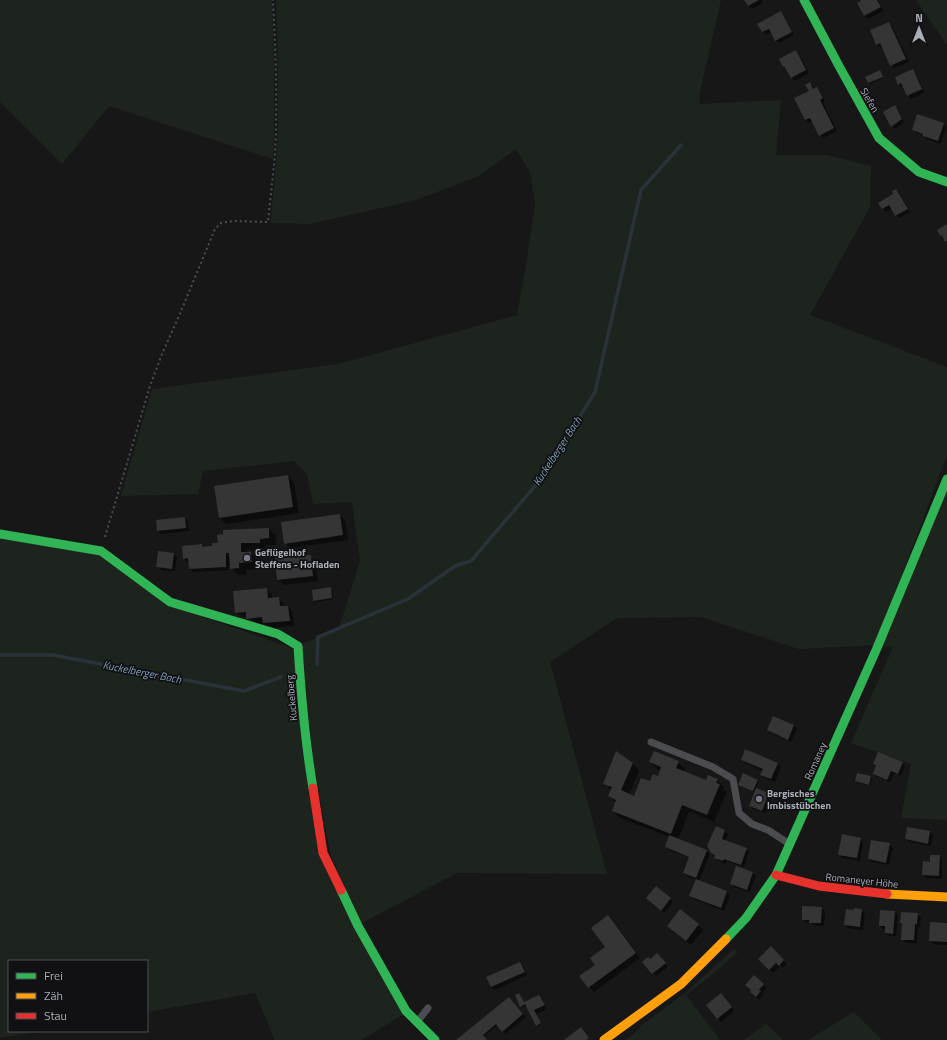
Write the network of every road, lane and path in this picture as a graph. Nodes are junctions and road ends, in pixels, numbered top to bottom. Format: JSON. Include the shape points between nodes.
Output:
{"nodes":[{"id":1,"x":274,"y":0,"type":"edge"},
{"id":2,"x":804,"y":0,"type":"edge"},
{"id":3,"x":947,"y":182,"type":"edge"},
{"id":4,"x":947,"y":479,"type":"edge"},
{"id":5,"x":0,"y":534,"type":"edge"},
{"id":6,"x":101,"y":551,"type":"junction"},
{"id":7,"x":651,"y":742,"type":"dead end"},
{"id":8,"x":790,"y":844,"type":"junction"},
{"id":9,"x":776,"y":875,"type":"junction"},
{"id":10,"x":947,"y":897,"type":"edge"},
{"id":11,"x":428,"y":1008,"type":"dead end"},
{"id":12,"x":416,"y":1023,"type":"junction"},
{"id":13,"x":435,"y":1040,"type":"edge"},
{"id":14,"x":604,"y":1040,"type":"edge"}],
"edges":[{"from":1,"to":6,"type":"path","via":[[276,125],[268,222],[233,221],[221,223],[215,228],[150,386]]},
{"from":2,"to":3,"type":"street","name":"Siefen","via":[[879,138],[919,172]]},
{"from":4,"to":8,"type":"street","name":"Romaney","via":[[877,648]]},
{"from":5,"to":6,"type":"street","name":"Kuckelberg"},
{"from":6,"to":12,"type":"street","name":"Kuckelberg","via":[[170,602],[278,634],[298,646],[308,760],[324,853],[358,926],[406,1011]]},
{"from":7,"to":8,"type":"lane","via":[[713,767],[733,779],[739,813],[752,824],[768,830]]},
{"from":8,"to":9,"type":"street","name":"Romaney"},
{"from":9,"to":10,"type":"street","name":"Romaneyer Höhe","via":[[819,886],[885,894]]},
{"from":9,"to":14,"type":"street","name":"Romaney","via":[[746,918],[681,984]]},
{"from":11,"to":12,"type":"lane"},
{"from":12,"to":13,"type":"street","name":"Kuckelberg"}]}
